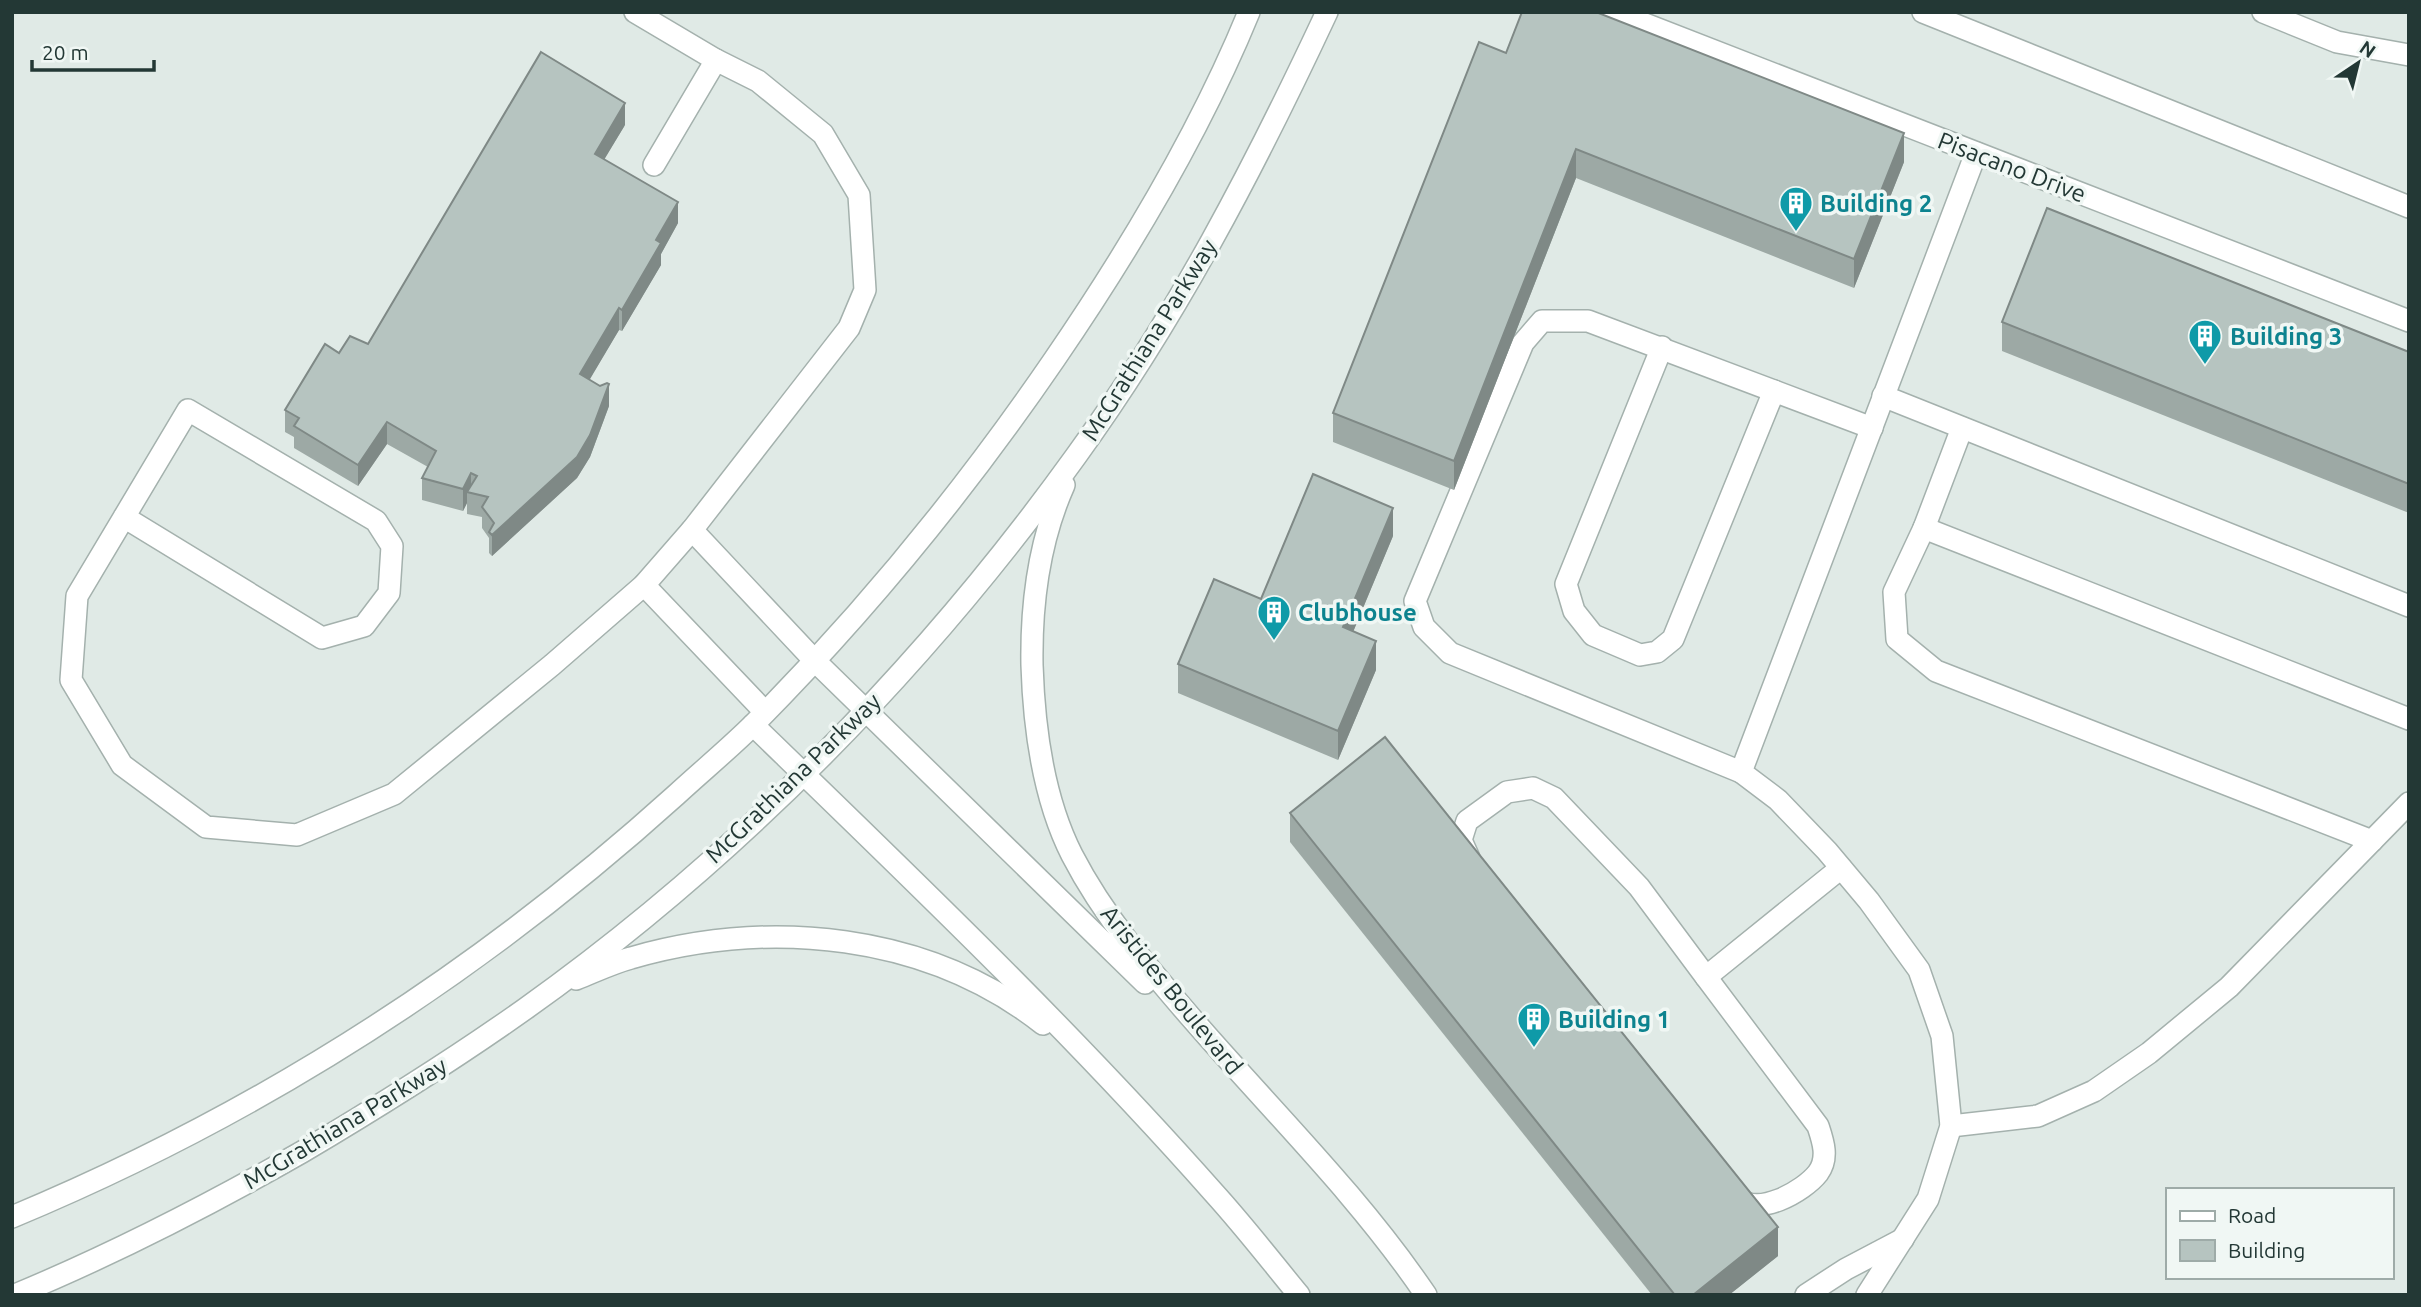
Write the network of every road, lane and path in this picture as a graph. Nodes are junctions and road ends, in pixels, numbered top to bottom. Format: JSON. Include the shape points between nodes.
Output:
{"nodes":[{"id":1,"x":635,"y":12,"type":"edge"},
{"id":2,"x":1249,"y":12,"type":"edge"},
{"id":3,"x":1327,"y":12,"type":"edge"},
{"id":4,"x":1614,"y":12,"type":"edge"},
{"id":5,"x":1923,"y":12,"type":"edge"},
{"id":6,"x":2263,"y":12,"type":"edge"},
{"id":7,"x":2409,"y":54,"type":"edge"},
{"id":8,"x":716,"y":60,"type":"junction"},
{"id":9,"x":1976,"y":153,"type":"junction"},
{"id":10,"x":654,"y":165,"type":"dead end"},
{"id":11,"x":2409,"y":207,"type":"edge"},
{"id":12,"x":2409,"y":321,"type":"edge"},
{"id":13,"x":1662,"y":348,"type":"junction"},
{"id":14,"x":1774,"y":391,"type":"junction"},
{"id":15,"x":1883,"y":396,"type":"junction"},
{"id":16,"x":1872,"y":428,"type":"junction"},
{"id":17,"x":1962,"y":428,"type":"junction"},
{"id":18,"x":1079,"y":453,"type":"junction"},
{"id":19,"x":124,"y":517,"type":"junction"},
{"id":20,"x":1924,"y":528,"type":"junction"},
{"id":21,"x":692,"y":530,"type":"junction"},
{"id":22,"x":644,"y":585,"type":"junction"},
{"id":23,"x":2409,"y":606,"type":"edge"},
{"id":24,"x":814,"y":661,"type":"junction"},
{"id":25,"x":866,"y":710,"type":"junction"},
{"id":26,"x":759,"y":718,"type":"junction"},
{"id":27,"x":2409,"y":719,"type":"edge"},
{"id":28,"x":1741,"y":772,"type":"junction"},
{"id":29,"x":803,"y":774,"type":"junction"},
{"id":30,"x":2409,"y":803,"type":"edge"},
{"id":31,"x":2372,"y":841,"type":"junction"},
{"id":32,"x":1841,"y":868,"type":"junction"},
{"id":33,"x":1486,"y":878,"type":"edge"},
{"id":34,"x":1706,"y":976,"type":"junction"},
{"id":35,"x":554,"y":988,"type":"junction"},
{"id":36,"x":1101,"y":1070,"type":"junction"},
{"id":37,"x":1250,"y":1085,"type":"junction"},
{"id":38,"x":1951,"y":1126,"type":"junction"},
{"id":39,"x":1723,"y":1179,"type":"edge"},
{"id":40,"x":12,"y":1217,"type":"edge"},
{"id":41,"x":1905,"y":1238,"type":"junction"},
{"id":42,"x":15,"y":1295,"type":"edge"},
{"id":43,"x":1299,"y":1295,"type":"edge"},
{"id":44,"x":1426,"y":1295,"type":"edge"},
{"id":45,"x":1806,"y":1295,"type":"edge"},
{"id":46,"x":1867,"y":1295,"type":"edge"}],
"edges":[{"from":1,"to":8,"type":"street"},
{"from":2,"to":24,"type":"street","via":[[1187,142],[1102,289],[1000,438],[916,546]]},
{"from":3,"to":18,"type":"street","name":"McGrathiana Parkway","via":[[1209,247]]},
{"from":4,"to":9,"type":"street","name":"Pisacano Drive"},
{"from":5,"to":11,"type":"street"},
{"from":6,"to":7,"type":"street","via":[[2337,42]]},
{"from":8,"to":10,"type":"street"},
{"from":8,"to":21,"type":"street","via":[[758,81],[823,134],[859,195],[865,290],[849,327]]},
{"from":9,"to":12,"type":"street","name":"Pisacano Drive"},
{"from":9,"to":15,"type":"street"},
{"from":13,"to":14,"type":"street"},
{"from":13,"to":14,"type":"street","via":[[1566,584],[1574,611],[1592,635],[1640,655],[1657,652],[1673,639]]},
{"from":13,"to":28,"type":"street","via":[[1588,321],[1542,321],[1523,343],[1415,601],[1424,627],[1450,653]]},
{"from":14,"to":16,"type":"street"},
{"from":15,"to":16,"type":"street"},
{"from":15,"to":17,"type":"street"},
{"from":16,"to":28,"type":"street"},
{"from":17,"to":20,"type":"street"},
{"from":17,"to":23,"type":"street"},
{"from":18,"to":25,"type":"street","name":"McGrathiana Parkway","via":[[955,611]]},
{"from":18,"to":37,"type":"street","name":"Aristides Boulevard","via":[[1058,498],[1042,551],[1032,627],[1033,710],[1048,791],[1072,853],[1101,905],[1141,960]]},
{"from":19,"to":19,"type":"street","via":[[188,410],[376,521],[392,546],[389,593],[364,626],[321,638]]},
{"from":19,"to":22,"type":"street","via":[[77,596],[71,680],[122,765],[206,827],[297,835],[394,794]]},
{"from":20,"to":27,"type":"street"},
{"from":20,"to":31,"type":"street","via":[[1894,592],[1897,639],[1936,671]]},
{"from":21,"to":22,"type":"street"},
{"from":21,"to":24,"type":"street","name":"Aristides Boulevard"},
{"from":22,"to":26,"type":"street"},
{"from":24,"to":25,"type":"street","name":"Aristides Boulevard"},
{"from":24,"to":26,"type":"street"},
{"from":25,"to":29,"type":"street","name":"McGrathiana Parkway"},
{"from":25,"to":37,"type":"street","name":"Aristides Boulevard"},
{"from":26,"to":29,"type":"street"},
{"from":26,"to":40,"type":"street","via":[[629,837],[543,907],[355,1040],[244,1107],[90,1185]]},
{"from":28,"to":32,"type":"street","via":[[1778,800]]},
{"from":29,"to":35,"type":"street","name":"McGrathiana Parkway","via":[[660,904]]},
{"from":29,"to":36,"type":"street"},
{"from":30,"to":31,"type":"street"},
{"from":31,"to":38,"type":"street","via":[[2229,987],[2149,1054],[2094,1091],[2038,1116]]},
{"from":32,"to":34,"type":"street"},
{"from":32,"to":38,"type":"street","via":[[1919,970],[1942,1036]]},
{"from":33,"to":34,"type":"street","via":[[1461,840],[1466,821],[1507,792],[1533,788],[1554,798],[1615,860]]},
{"from":34,"to":39,"type":"street","via":[[1818,1126],[1826,1147],[1819,1172],[1777,1203],[1739,1200]]},
{"from":35,"to":36,"type":"street","via":[[629,958],[695,943],[766,936],[828,938],[877,946],[994,991]]},
{"from":35,"to":42,"type":"street","name":"McGrathiana Parkway","via":[[375,1109],[250,1182],[143,1238]]},
{"from":36,"to":43,"type":"street","via":[[1215,1194]]},
{"from":37,"to":44,"type":"street","name":"Aristides Boulevard","via":[[1328,1170]]},
{"from":38,"to":41,"type":"street","via":[[1928,1199]]},
{"from":41,"to":45,"type":"street"},
{"from":41,"to":46,"type":"street"}]}
